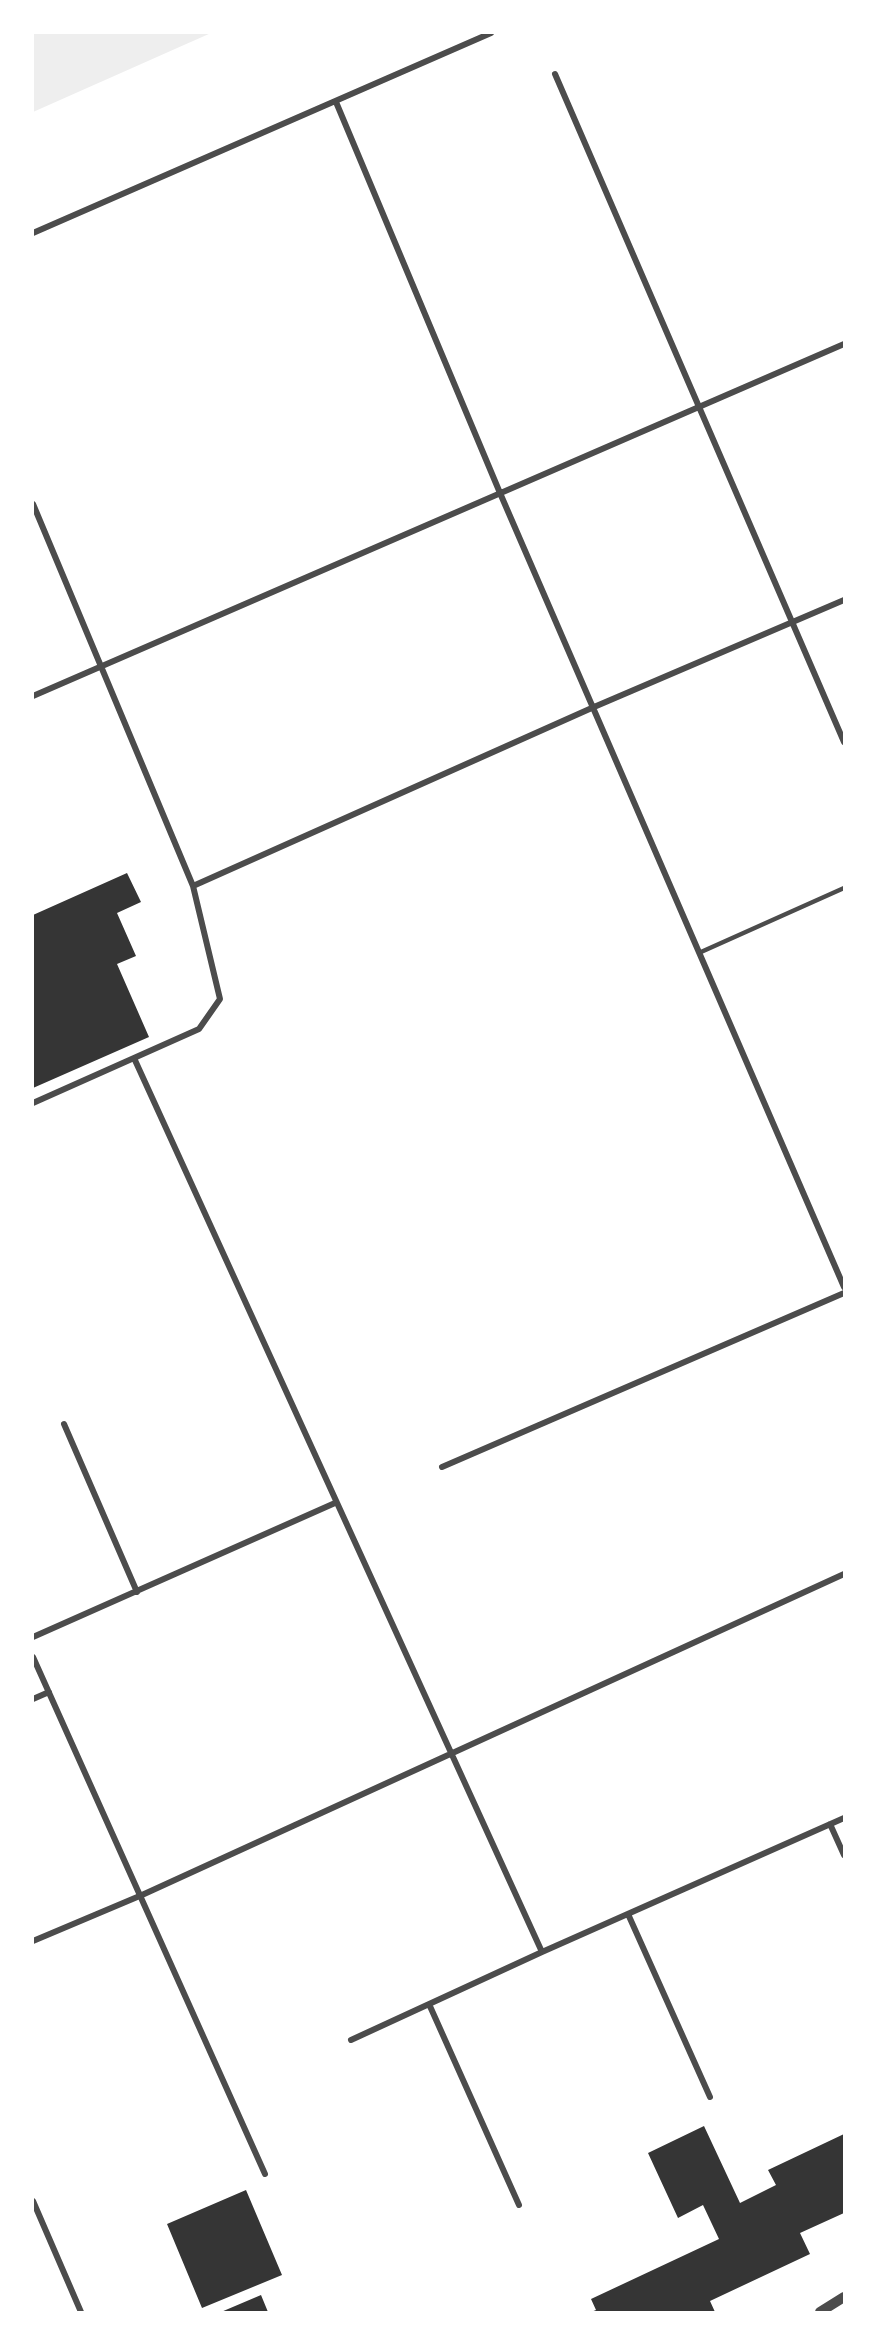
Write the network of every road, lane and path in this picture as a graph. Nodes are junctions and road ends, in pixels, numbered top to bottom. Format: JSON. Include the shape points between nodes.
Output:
{"nodes":[{"id":1,"x":491,"y":33,"type":"edge"},
{"id":2,"x":555,"y":74,"type":"dead end"},
{"id":3,"x":336,"y":102,"type":"junction"},
{"id":4,"x":33,"y":233,"type":"edge"},
{"id":5,"x":844,"y":344,"type":"edge"},
{"id":6,"x":701,"y":406,"type":"junction"},
{"id":7,"x":500,"y":494,"type":"junction"},
{"id":8,"x":33,"y":504,"type":"edge"},
{"id":9,"x":844,"y":600,"type":"edge"},
{"id":10,"x":791,"y":623,"type":"junction"},
{"id":11,"x":102,"y":666,"type":"junction"},
{"id":12,"x":33,"y":696,"type":"edge"},
{"id":13,"x":594,"y":707,"type":"junction"},
{"id":14,"x":844,"y":740,"type":"edge"},
{"id":15,"x":193,"y":886,"type":"junction"},
{"id":16,"x":844,"y":888,"type":"edge"},
{"id":17,"x":701,"y":952,"type":"junction"},
{"id":18,"x":134,"y":1058,"type":"junction"},
{"id":19,"x":33,"y":1103,"type":"edge"},
{"id":20,"x":844,"y":1287,"type":"edge"},
{"id":21,"x":844,"y":1293,"type":"edge"},
{"id":22,"x":64,"y":1424,"type":"dead end"},
{"id":23,"x":442,"y":1467,"type":"dead end"},
{"id":24,"x":335,"y":1503,"type":"junction"},
{"id":25,"x":844,"y":1574,"type":"edge"},
{"id":26,"x":137,"y":1592,"type":"junction"},
{"id":27,"x":33,"y":1637,"type":"edge"},
{"id":28,"x":33,"y":1657,"type":"edge"},
{"id":29,"x":49,"y":1692,"type":"junction"},
{"id":30,"x":33,"y":1699,"type":"edge"},
{"id":31,"x":450,"y":1754,"type":"junction"},
{"id":32,"x":844,"y":1818,"type":"edge"},
{"id":33,"x":830,"y":1824,"type":"junction"},
{"id":34,"x":844,"y":1855,"type":"edge"},
{"id":35,"x":142,"y":1895,"type":"junction"},
{"id":36,"x":628,"y":1914,"type":"junction"},
{"id":37,"x":33,"y":1941,"type":"edge"},
{"id":38,"x":542,"y":1952,"type":"junction"},
{"id":39,"x":429,"y":2004,"type":"junction"},
{"id":40,"x":351,"y":2040,"type":"dead end"},
{"id":41,"x":710,"y":2097,"type":"dead end"},
{"id":42,"x":265,"y":2174,"type":"dead end"},
{"id":43,"x":33,"y":2201,"type":"edge"},
{"id":44,"x":519,"y":2205,"type":"dead end"},
{"id":45,"x":844,"y":2297,"type":"edge"},
{"id":46,"x":81,"y":2312,"type":"edge"},
{"id":47,"x":820,"y":2312,"type":"edge"}],
"edges":[{"from":1,"to":3,"type":"street"},
{"from":2,"to":6,"type":"street"},
{"from":3,"to":4,"type":"street"},
{"from":3,"to":7,"type":"street"},
{"from":5,"to":6,"type":"street"},
{"from":6,"to":7,"type":"street"},
{"from":6,"to":10,"type":"street"},
{"from":7,"to":11,"type":"street"},
{"from":7,"to":13,"type":"street"},
{"from":8,"to":11,"type":"street"},
{"from":9,"to":10,"type":"street"},
{"from":10,"to":13,"type":"street"},
{"from":10,"to":14,"type":"street"},
{"from":11,"to":12,"type":"street"},
{"from":11,"to":15,"type":"street"},
{"from":13,"to":15,"type":"street"},
{"from":13,"to":17,"type":"street"},
{"from":15,"to":18,"type":"street","via":[[220,999],[199,1029]]},
{"from":16,"to":17,"type":"lane"},
{"from":17,"to":20,"type":"street"},
{"from":18,"to":19,"type":"street"},
{"from":18,"to":24,"type":"street"},
{"from":21,"to":23,"type":"street"},
{"from":22,"to":26,"type":"street"},
{"from":24,"to":26,"type":"street"},
{"from":24,"to":31,"type":"street"},
{"from":25,"to":31,"type":"street"},
{"from":26,"to":27,"type":"street"},
{"from":28,"to":29,"type":"street"},
{"from":29,"to":30,"type":"street"},
{"from":29,"to":35,"type":"street"},
{"from":31,"to":35,"type":"street"},
{"from":31,"to":38,"type":"street"},
{"from":32,"to":33,"type":"street"},
{"from":33,"to":34,"type":"street"},
{"from":33,"to":36,"type":"street"},
{"from":35,"to":37,"type":"street"},
{"from":35,"to":42,"type":"street"},
{"from":36,"to":38,"type":"street"},
{"from":36,"to":41,"type":"street"},
{"from":38,"to":39,"type":"street"},
{"from":39,"to":40,"type":"street"},
{"from":39,"to":44,"type":"street"},
{"from":43,"to":46,"type":"street"},
{"from":45,"to":47,"type":"street"}]}
